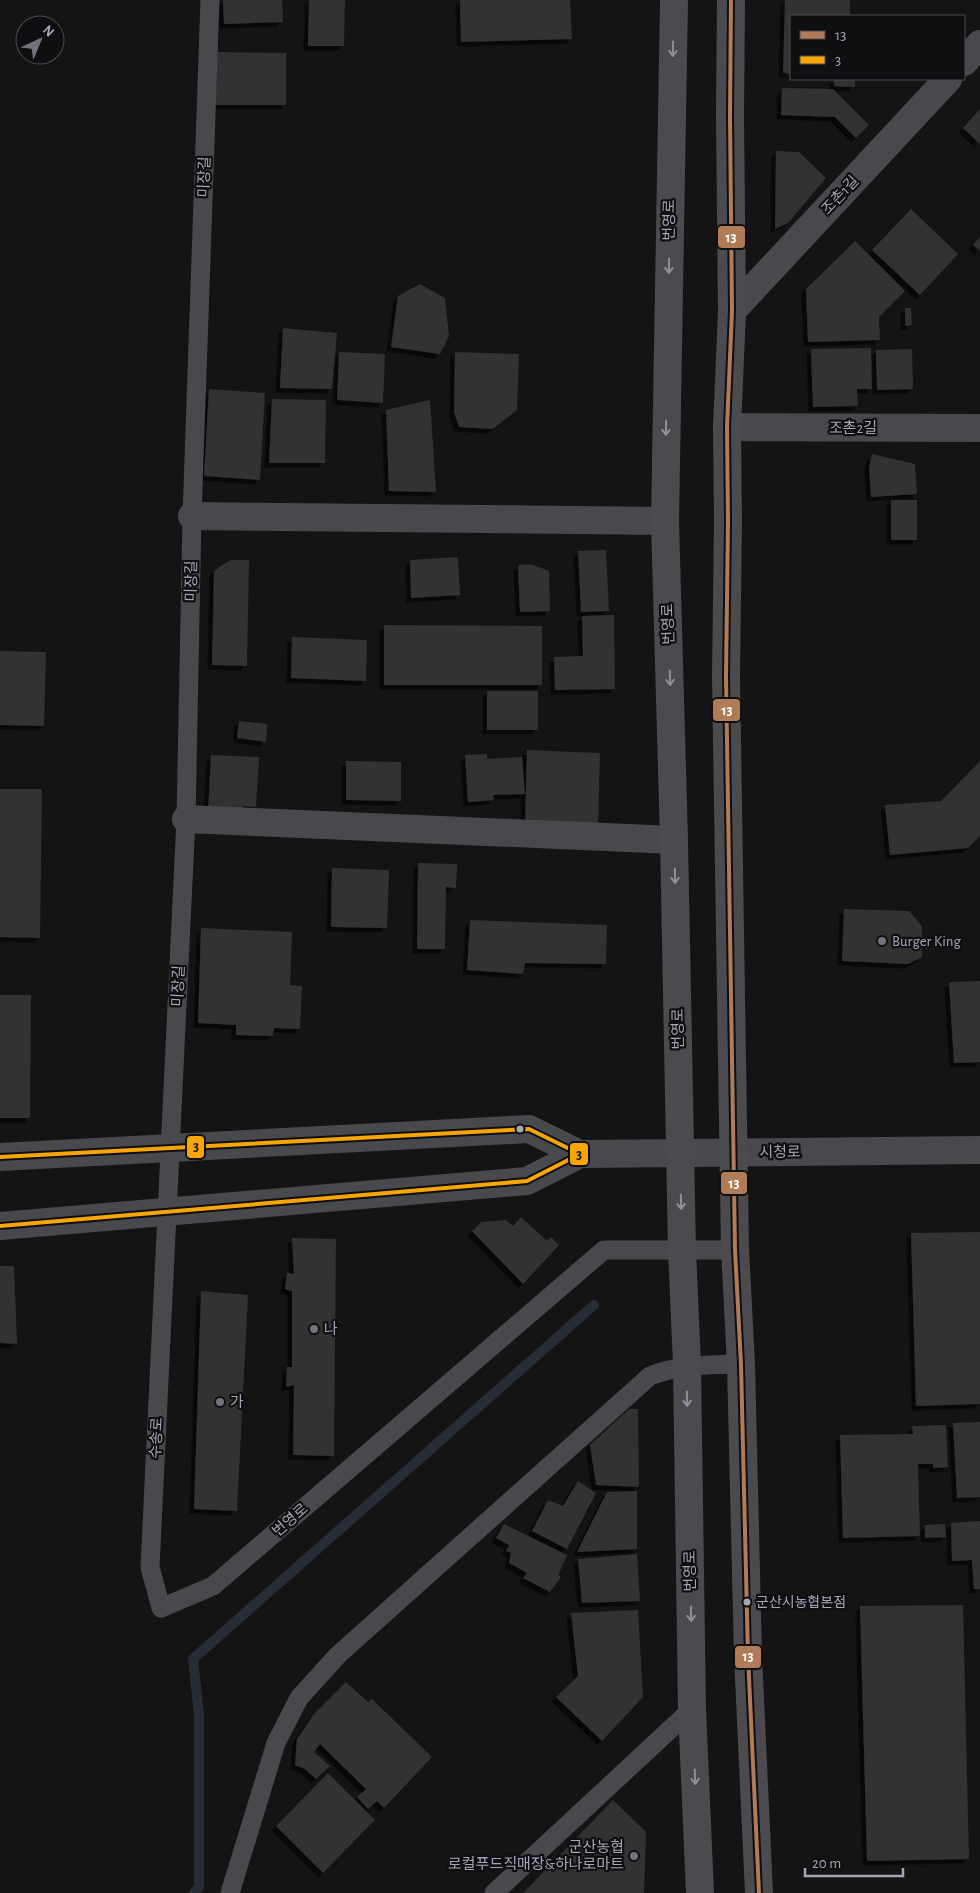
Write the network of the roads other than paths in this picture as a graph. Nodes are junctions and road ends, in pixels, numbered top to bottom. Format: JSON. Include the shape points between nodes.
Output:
{"nodes":[{"id":1,"x":210,"y":0,"type":"edge"},
{"id":2,"x":674,"y":0,"type":"edge"},
{"id":3,"x":731,"y":0,"type":"edge"},
{"id":4,"x":980,"y":44,"type":"edge"},
{"id":5,"x":965,"y":61,"type":"edge"},
{"id":6,"x":947,"y":80,"type":"edge"},
{"id":7,"x":732,"y":311,"type":"junction"},
{"id":8,"x":726,"y":427,"type":"junction"},
{"id":9,"x":980,"y":428,"type":"edge"},
{"id":10,"x":192,"y":516,"type":"junction"},
{"id":11,"x":665,"y":521,"type":"junction"},
{"id":12,"x":186,"y":819,"type":"junction"},
{"id":13,"x":674,"y":840,"type":"junction"},
{"id":14,"x":980,"y":1150,"type":"edge"},
{"id":15,"x":680,"y":1153,"type":"junction"},
{"id":16,"x":735,"y":1153,"type":"junction"},
{"id":17,"x":580,"y":1154,"type":"junction"},
{"id":18,"x":169,"y":1156,"type":"junction"},
{"id":19,"x":0,"y":1158,"type":"edge"},
{"id":20,"x":167,"y":1212,"type":"junction"},
{"id":21,"x":0,"y":1226,"type":"edge"},
{"id":22,"x":682,"y":1249,"type":"junction"},
{"id":23,"x":735,"y":1250,"type":"junction"},
{"id":24,"x":741,"y":1364,"type":"junction"},
{"id":25,"x":687,"y":1366,"type":"junction"},
{"id":26,"x":212,"y":1586,"type":"joint"},
{"id":27,"x":692,"y":1709,"type":"junction"},
{"id":28,"x":230,"y":1893,"type":"edge"},
{"id":29,"x":494,"y":1893,"type":"edge"},
{"id":30,"x":700,"y":1893,"type":"edge"},
{"id":31,"x":760,"y":1893,"type":"edge"}],
"edges":[{"from":1,"to":10,"type":"lane","name":"미장길"},
{"from":2,"to":11,"type":"main road","name":"번영로","one_way":true},
{"from":3,"to":7,"type":"main road"},
{"from":4,"to":5,"type":"street"},
{"from":6,"to":7,"type":"street","name":"조촌1길"},
{"from":7,"to":8,"type":"main road"},
{"from":8,"to":9,"type":"street","name":"조촌2길"},
{"from":8,"to":16,"type":"main road","via":[[726,677]]},
{"from":10,"to":11,"type":"street"},
{"from":10,"to":12,"type":"lane","name":"미장길"},
{"from":11,"to":13,"type":"main road","name":"번영로","one_way":true},
{"from":12,"to":13,"type":"street"},
{"from":12,"to":18,"type":"lane","name":"미장길"},
{"from":13,"to":15,"type":"main road","name":"번영로","one_way":true},
{"from":14,"to":16,"type":"street","name":"시청로"},
{"from":15,"to":16,"type":"street","name":"시청로"},
{"from":15,"to":17,"type":"street","name":"시청로"},
{"from":15,"to":22,"type":"main road","name":"번영로","one_way":true},
{"from":16,"to":23,"type":"main road"},
{"from":17,"to":18,"type":"street","via":[[529,1129]]},
{"from":17,"to":20,"type":"street","via":[[527,1180]]},
{"from":18,"to":19,"type":"street"},
{"from":18,"to":20,"type":"lane","name":"수송로"},
{"from":20,"to":21,"type":"street"},
{"from":20,"to":26,"type":"lane","name":"수송로","via":[[150,1567],[161,1608]]},
{"from":22,"to":23,"type":"lane","name":"번영로"},
{"from":22,"to":25,"type":"main road","name":"번영로"},
{"from":22,"to":26,"type":"lane","name":"번영로","via":[[604,1250]]},
{"from":23,"to":24,"type":"main road"},
{"from":24,"to":25,"type":"lane"},
{"from":24,"to":31,"type":"main road","via":[[748,1656]]},
{"from":25,"to":27,"type":"main road","name":"번영로","one_way":true},
{"from":25,"to":28,"type":"lane","via":[[650,1376],[631,1392],[338,1655],[299,1698],[276,1743]]},
{"from":27,"to":29,"type":"lane"},
{"from":27,"to":30,"type":"main road","name":"번영로","one_way":true}]}
